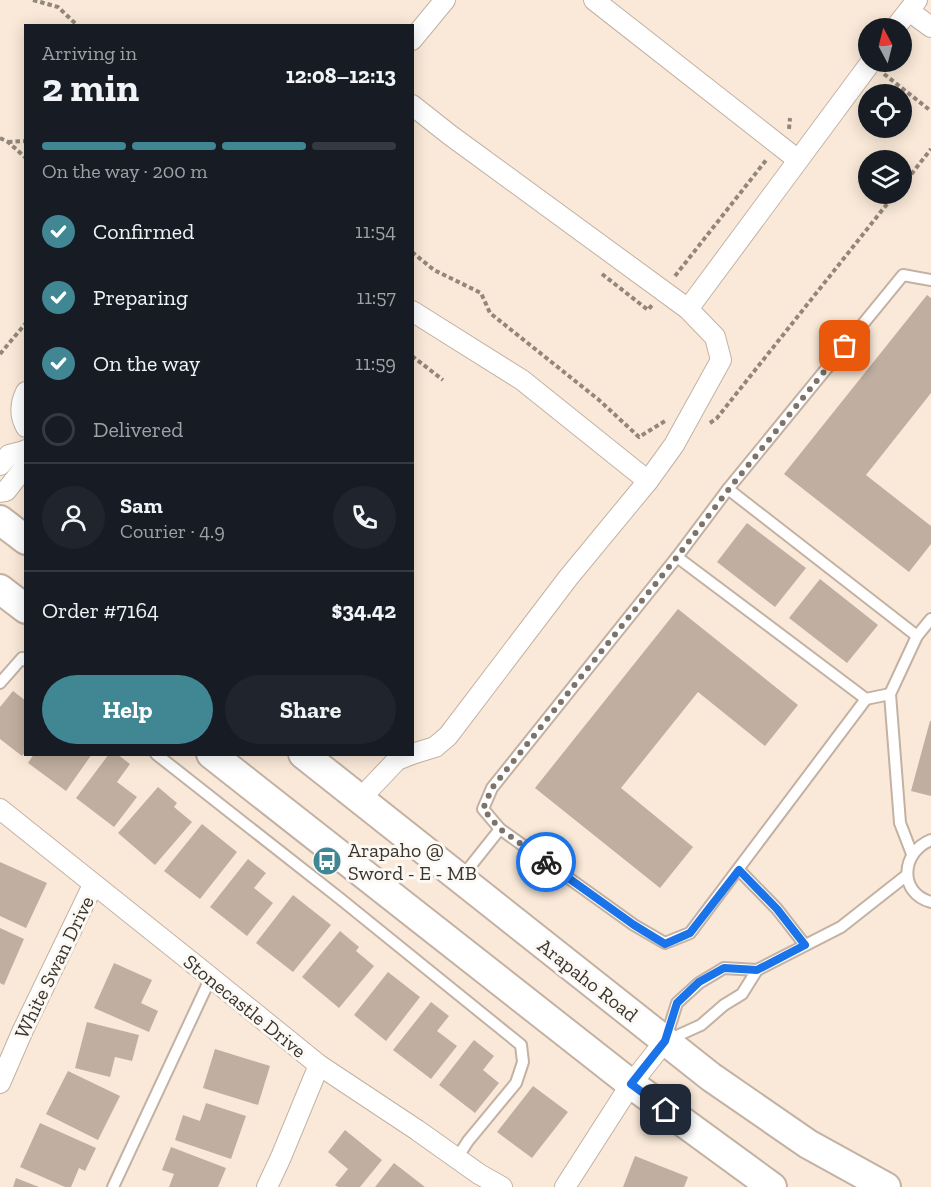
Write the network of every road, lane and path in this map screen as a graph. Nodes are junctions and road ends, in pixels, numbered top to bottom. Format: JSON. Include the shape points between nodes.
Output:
{"nodes":[{"id":1,"x":33,"y":0,"type":"edge"},
{"id":2,"x":445,"y":0,"type":"edge"},
{"id":3,"x":594,"y":0,"type":"edge"},
{"id":4,"x":913,"y":5,"type":"edge"},
{"id":5,"x":615,"y":6,"type":"edge"},
{"id":6,"x":903,"y":18,"type":"edge"},
{"id":7,"x":76,"y":24,"type":"edge"},
{"id":8,"x":931,"y":27,"type":"edge"},
{"id":9,"x":414,"y":38,"type":"edge"},
{"id":10,"x":863,"y":72,"type":"edge"},
{"id":11,"x":882,"y":72,"type":"edge"},
{"id":12,"x":414,"y":107,"type":"edge"},
{"id":13,"x":931,"y":111,"type":"edge"},
{"id":14,"x":790,"y":118,"type":"dead end"},
{"id":15,"x":0,"y":138,"type":"edge"},
{"id":16,"x":24,"y":141,"type":"edge"},
{"id":17,"x":8,"y":142,"type":"junction"},
{"id":18,"x":778,"y":144,"type":"junction"},
{"id":19,"x":931,"y":149,"type":"edge"},
{"id":20,"x":24,"y":156,"type":"edge"},
{"id":21,"x":798,"y":160,"type":"junction"},
{"id":22,"x":912,"y":173,"type":"edge"},
{"id":23,"x":888,"y":204,"type":"edge"},
{"id":24,"x":414,"y":254,"type":"edge"},
{"id":25,"x":594,"y":267,"type":"dead end"},
{"id":26,"x":931,"y":280,"type":"edge"},
{"id":27,"x":663,"y":291,"type":"junction"},
{"id":28,"x":688,"y":309,"type":"junction"},
{"id":29,"x":414,"y":312,"type":"edge"},
{"id":30,"x":24,"y":325,"type":"edge"},
{"id":31,"x":0,"y":354,"type":"edge"},
{"id":32,"x":414,"y":358,"type":"edge"},
{"id":33,"x":443,"y":380,"type":"dead end"},
{"id":34,"x":24,"y":398,"type":"edge"},
{"id":35,"x":24,"y":424,"type":"edge"},
{"id":36,"x":686,"y":425,"type":"junction"},
{"id":37,"x":24,"y":450,"type":"edge"},
{"id":38,"x":24,"y":460,"type":"edge"},
{"id":39,"x":0,"y":465,"type":"edge"},
{"id":40,"x":648,"y":481,"type":"junction"},
{"id":41,"x":729,"y":489,"type":"junction"},
{"id":42,"x":0,"y":492,"type":"edge"},
{"id":43,"x":0,"y":520,"type":"edge"},
{"id":44,"x":24,"y":538,"type":"edge"},
{"id":45,"x":677,"y":557,"type":"junction"},
{"id":46,"x":0,"y":588,"type":"edge"},
{"id":47,"x":24,"y":607,"type":"edge"},
{"id":48,"x":931,"y":619,"type":"edge"},
{"id":49,"x":917,"y":636,"type":"junction"},
{"id":50,"x":24,"y":660,"type":"edge"},
{"id":51,"x":0,"y":683,"type":"edge"},
{"id":52,"x":890,"y":694,"type":"junction"},
{"id":53,"x":866,"y":699,"type":"junction"},
{"id":54,"x":414,"y":753,"type":"edge"},
{"id":55,"x":159,"y":756,"type":"edge"},
{"id":56,"x":214,"y":756,"type":"edge"},
{"id":57,"x":306,"y":756,"type":"edge"},
{"id":58,"x":406,"y":756,"type":"edge"},
{"id":59,"x":360,"y":799,"type":"junction"},
{"id":60,"x":0,"y":809,"type":"edge"},
{"id":61,"x":500,"y":829,"type":"junction"},
{"id":62,"x":931,"y":840,"type":"edge"},
{"id":63,"x":912,"y":854,"type":"junction"},
{"id":64,"x":739,"y":870,"type":"junction"},
{"id":65,"x":907,"y":875,"type":"junction"},
{"id":66,"x":461,"y":879,"type":"junction"},
{"id":67,"x":93,"y":885,"type":"junction"},
{"id":68,"x":931,"y":902,"type":"edge"},
{"id":69,"x":805,"y":945,"type":"junction"},
{"id":70,"x":757,"y":970,"type":"junction"},
{"id":71,"x":211,"y":977,"type":"junction"},
{"id":72,"x":665,"y":1041,"type":"junction"},
{"id":73,"x":319,"y":1065,"type":"junction"},
{"id":74,"x":0,"y":1083,"type":"edge"},
{"id":75,"x":631,"y":1084,"type":"junction"},
{"id":76,"x":457,"y":1158,"type":"junction"},
{"id":77,"x":113,"y":1187,"type":"edge"},
{"id":78,"x":267,"y":1187,"type":"edge"},
{"id":79,"x":502,"y":1187,"type":"edge"},
{"id":80,"x":565,"y":1187,"type":"edge"},
{"id":81,"x":772,"y":1187,"type":"edge"},
{"id":82,"x":886,"y":1187,"type":"edge"}],
"edges":[{"from":1,"to":7,"type":"path","via":[[58,7]]},
{"from":2,"to":9,"type":"street"},
{"from":3,"to":5,"type":"street"},
{"from":4,"to":6,"type":"street"},
{"from":4,"to":8,"type":"street"},
{"from":5,"to":18,"type":"street"},
{"from":10,"to":21,"type":"street"},
{"from":11,"to":13,"type":"path"},
{"from":12,"to":27,"type":"street"},
{"from":14,"to":18,"type":"path","via":[[790,128]]},
{"from":15,"to":17,"type":"path"},
{"from":16,"to":17,"type":"path"},
{"from":17,"to":20,"type":"path"},
{"from":18,"to":21,"type":"street"},
{"from":18,"to":27,"type":"path"},
{"from":19,"to":22,"type":"path"},
{"from":21,"to":28,"type":"street"},
{"from":23,"to":36,"type":"path","via":[[717,418],[700,429]]},
{"from":24,"to":36,"type":"path","via":[[434,270],[481,293],[490,313],[639,436],[668,419]]},
{"from":25,"to":27,"type":"path","via":[[648,310]]},
{"from":26,"to":41,"type":"lane","via":[[903,275]]},
{"from":27,"to":28,"type":"street"},
{"from":28,"to":36,"type":"street","via":[[714,337],[721,360]]},
{"from":29,"to":40,"type":"street","via":[[522,380]]},
{"from":30,"to":31,"type":"path"},
{"from":32,"to":33,"type":"path"},
{"from":34,"to":35,"type":"street"},
{"from":36,"to":40,"type":"street"},
{"from":37,"to":39,"type":"street","via":[[9,456]]},
{"from":38,"to":42,"type":"street","via":[[23,469],[6,491]]},
{"from":40,"to":54,"type":"street","via":[[568,578],[448,736],[435,747]]},
{"from":41,"to":45,"type":"lane"},
{"from":41,"to":49,"type":"lane"},
{"from":43,"to":44,"type":"main road"},
{"from":45,"to":53,"type":"lane"},
{"from":45,"to":61,"type":"lane","via":[[492,788],[483,809]]},
{"from":46,"to":47,"type":"main road"},
{"from":48,"to":49,"type":"lane"},
{"from":49,"to":52,"type":"lane"},
{"from":50,"to":51,"type":"lane"},
{"from":52,"to":53,"type":"lane"},
{"from":52,"to":63,"type":"lane","via":[[900,823]]},
{"from":53,"to":64,"type":"lane"},
{"from":55,"to":76,"type":"lane","via":[[520,1046],[523,1062],[516,1083]]},
{"from":56,"to":75,"type":"main road"},
{"from":57,"to":59,"type":"main road","name":"Arapaho Road"},
{"from":58,"to":59,"type":"street","via":[[397,760]]},
{"from":59,"to":66,"type":"main road","name":"Arapaho Road"},
{"from":60,"to":67,"type":"street","name":"Stonecastle Drive"},
{"from":61,"to":64,"type":"lane","via":[[665,944],[690,933]]},
{"from":61,"to":66,"type":"lane"},
{"from":62,"to":63,"type":"lane"},
{"from":63,"to":65,"type":"lane"},
{"from":64,"to":69,"type":"lane"},
{"from":65,"to":68,"type":"lane","via":[[917,895]]},
{"from":65,"to":69,"type":"lane","via":[[841,927]]},
{"from":66,"to":72,"type":"main road","name":"Arapaho Road"},
{"from":67,"to":71,"type":"street","name":"Stonecastle Drive"},
{"from":67,"to":74,"type":"street","name":"White Swan Drive"},
{"from":69,"to":70,"type":"lane"},
{"from":70,"to":72,"type":"lane","via":[[742,994],[701,1025]]},
{"from":70,"to":72,"type":"lane","via":[[724,968],[699,982],[677,1003]]},
{"from":71,"to":73,"type":"street","name":"Stonecastle Drive"},
{"from":71,"to":77,"type":"lane"},
{"from":72,"to":75,"type":"street"},
{"from":72,"to":82,"type":"main road","name":"Arapaho Road","via":[[801,1138]]},
{"from":73,"to":76,"type":"street","name":"Stonecastle Drive"},
{"from":73,"to":78,"type":"street"},
{"from":75,"to":80,"type":"street"},
{"from":75,"to":81,"type":"main road"},
{"from":76,"to":79,"type":"street","name":"Stonecastle Drive"}]}
